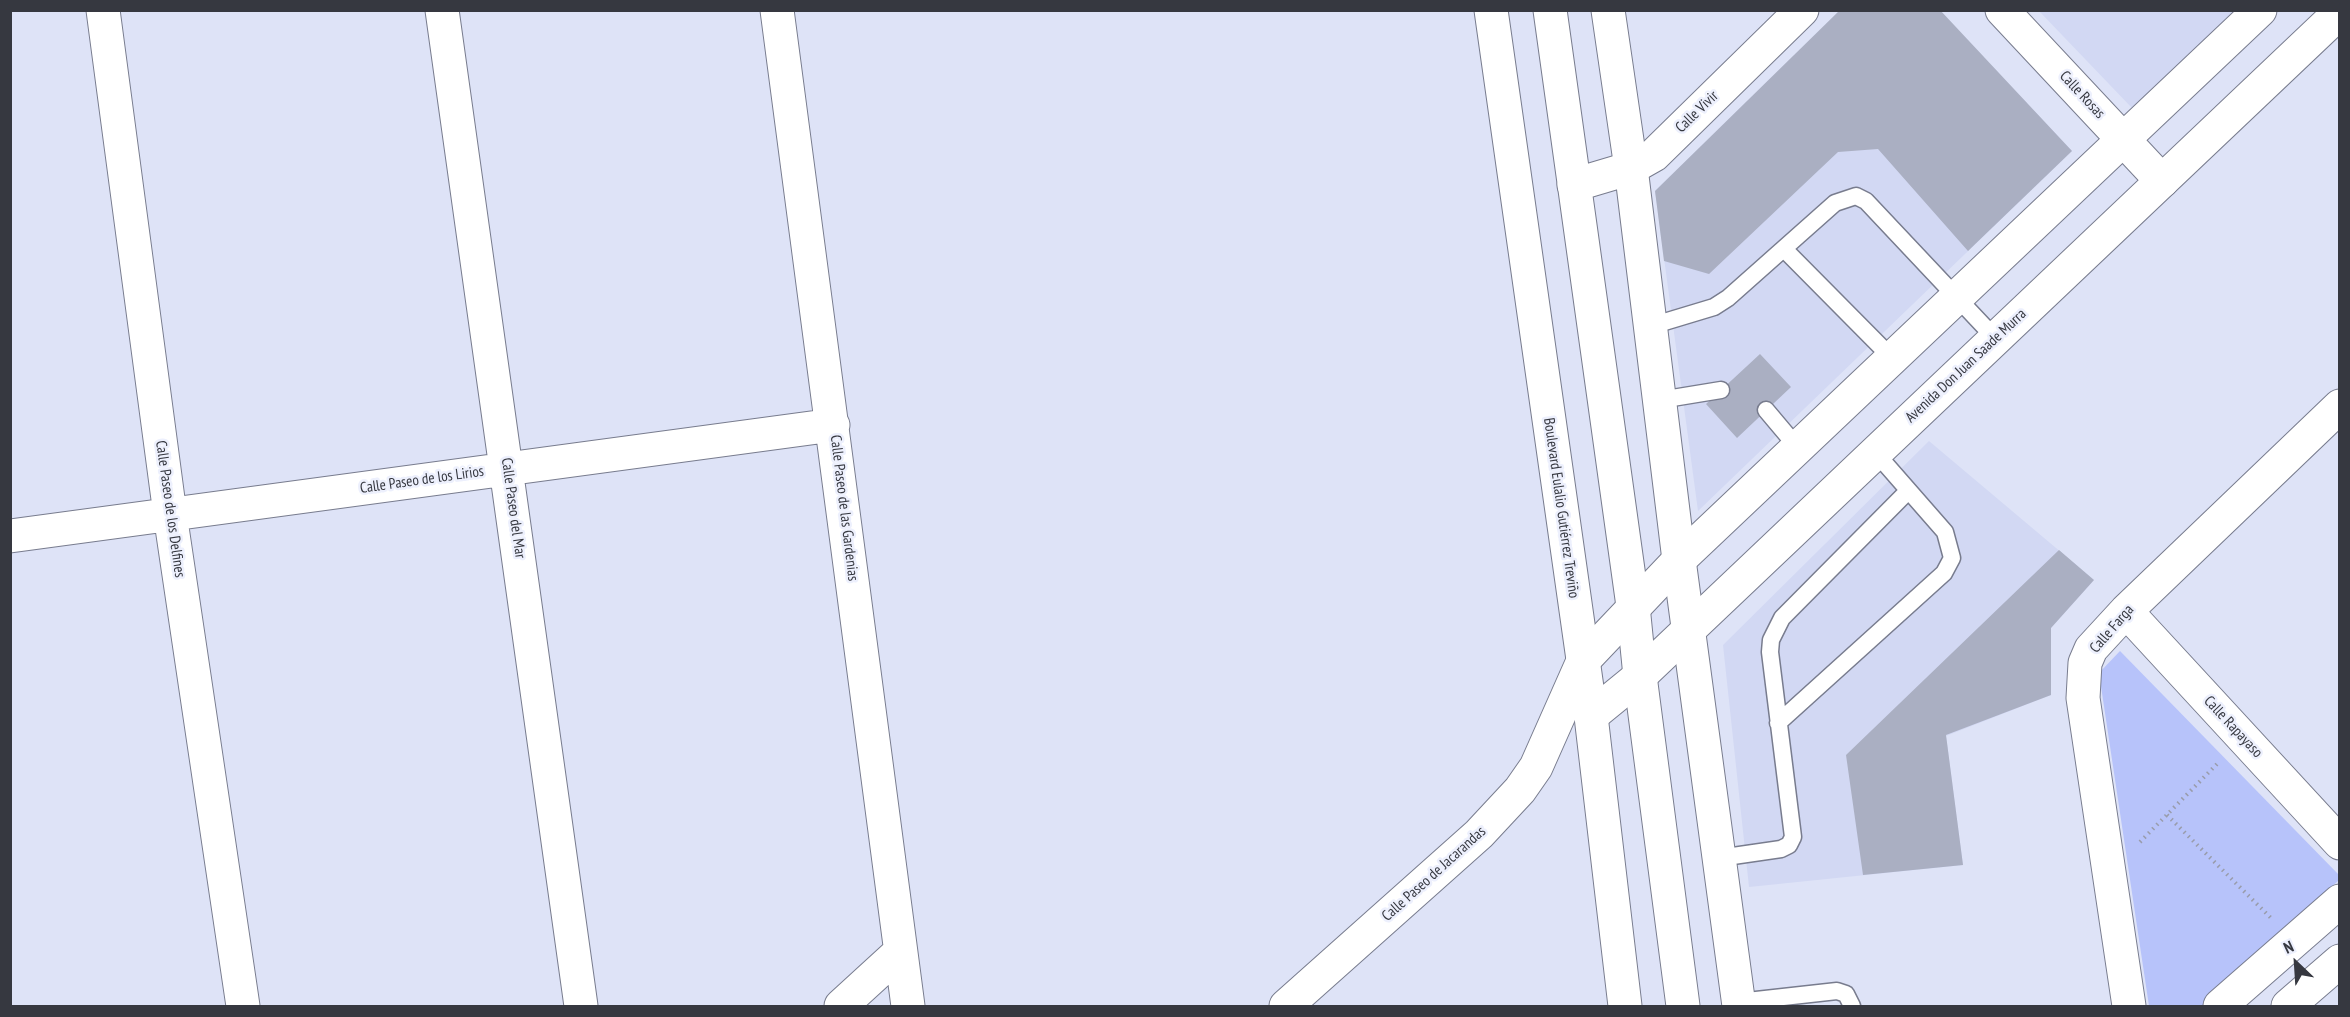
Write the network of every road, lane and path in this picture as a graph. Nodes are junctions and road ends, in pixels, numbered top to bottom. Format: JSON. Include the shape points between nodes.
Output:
{"nodes":[{"id":1,"x":103,"y":10,"type":"edge"},
{"id":2,"x":442,"y":10,"type":"edge"},
{"id":3,"x":777,"y":10,"type":"edge"},
{"id":4,"x":1491,"y":10,"type":"edge"},
{"id":5,"x":1550,"y":10,"type":"edge"},
{"id":6,"x":1608,"y":10,"type":"edge"},
{"id":7,"x":1802,"y":10,"type":"edge"},
{"id":8,"x":2002,"y":10,"type":"edge"},
{"id":9,"x":2260,"y":10,"type":"edge"},
{"id":10,"x":2340,"y":12,"type":"edge"},
{"id":11,"x":2124,"y":140,"type":"junction"},
{"id":12,"x":1631,"y":168,"type":"junction"},
{"id":13,"x":2162,"y":181,"type":"junction"},
{"id":14,"x":1574,"y":185,"type":"junction"},
{"id":15,"x":1784,"y":249,"type":"junction"},
{"id":16,"x":1958,"y":296,"type":"junction"},
{"id":17,"x":1651,"y":326,"type":"junction"},
{"id":18,"x":1995,"y":338,"type":"junction"},
{"id":19,"x":1893,"y":359,"type":"junction"},
{"id":20,"x":1721,"y":390,"type":"dead end"},
{"id":21,"x":1660,"y":400,"type":"junction"},
{"id":22,"x":1766,"y":410,"type":"dead end"},
{"id":23,"x":2337,"y":414,"type":"edge"},
{"id":24,"x":833,"y":425,"type":"junction"},
{"id":25,"x":1798,"y":448,"type":"junction"},
{"id":26,"x":1875,"y":452,"type":"junction"},
{"id":27,"x":507,"y":469,"type":"junction"},
{"id":28,"x":1908,"y":491,"type":"junction"},
{"id":29,"x":170,"y":514,"type":"junction"},
{"id":30,"x":10,"y":536,"type":"edge"},
{"id":31,"x":1679,"y":560,"type":"junction"},
{"id":32,"x":1633,"y":606,"type":"junction"},
{"id":33,"x":2127,"y":610,"type":"junction"},
{"id":34,"x":1688,"y":628,"type":"junction"},
{"id":35,"x":1583,"y":661,"type":"junction"},
{"id":36,"x":1640,"y":676,"type":"junction"},
{"id":37,"x":1591,"y":716,"type":"junction"},
{"id":38,"x":1555,"y":721,"type":"junction"},
{"id":39,"x":1778,"y":723,"type":"junction"},
{"id":40,"x":2224,"y":757,"type":"dead end"},
{"id":41,"x":2167,"y":815,"type":"junction"},
{"id":42,"x":2340,"y":843,"type":"edge"},
{"id":43,"x":2134,"y":847,"type":"dead end"},
{"id":44,"x":1719,"y":858,"type":"junction"},
{"id":45,"x":2340,"y":902,"type":"edge"},
{"id":46,"x":2276,"y":923,"type":"dead end"},
{"id":47,"x":900,"y":952,"type":"junction"},
{"id":48,"x":2340,"y":961,"type":"edge"},
{"id":49,"x":1739,"y":1004,"type":"edge"},
{"id":50,"x":243,"y":1006,"type":"edge"},
{"id":51,"x":581,"y":1006,"type":"edge"},
{"id":52,"x":841,"y":1006,"type":"edge"},
{"id":53,"x":908,"y":1006,"type":"edge"},
{"id":54,"x":1286,"y":1006,"type":"edge"},
{"id":55,"x":1625,"y":1006,"type":"edge"},
{"id":56,"x":1683,"y":1006,"type":"edge"},
{"id":57,"x":1852,"y":1006,"type":"edge"},
{"id":58,"x":2129,"y":1006,"type":"edge"},
{"id":59,"x":2220,"y":1006,"type":"edge"},
{"id":60,"x":2288,"y":1006,"type":"edge"}],
"edges":[{"from":1,"to":29,"type":"street","name":"Calle Paseo de los Delfines"},
{"from":2,"to":27,"type":"street","name":"Calle Paseo del Mar"},
{"from":3,"to":24,"type":"street","name":"Calle Paseo de las Gardenias"},
{"from":4,"to":35,"type":"street","name":"Boulevard Eulalio Gutiérrez Treviño"},
{"from":5,"to":14,"type":"street"},
{"from":6,"to":12,"type":"street"},
{"from":7,"to":12,"type":"street","name":"Calle Vivir","via":[[1653,155]]},
{"from":8,"to":11,"type":"street","name":"Calle Rosas"},
{"from":9,"to":11,"type":"street"},
{"from":10,"to":13,"type":"street","name":"Avenida Don Juan Saade Murra"},
{"from":11,"to":13,"type":"street","name":"Calle Rosas"},
{"from":11,"to":16,"type":"street"},
{"from":12,"to":14,"type":"street","name":"Calle Vivir"},
{"from":12,"to":17,"type":"street"},
{"from":13,"to":18,"type":"street","name":"Avenida Don Juan Saade Murra"},
{"from":14,"to":32,"type":"street"},
{"from":15,"to":16,"type":"lane","via":[[1835,203],[1856,196],[1866,201]]},
{"from":15,"to":17,"type":"lane","via":[[1714,307]]},
{"from":15,"to":19,"type":"lane"},
{"from":16,"to":18,"type":"lane"},
{"from":16,"to":19,"type":"street"},
{"from":17,"to":21,"type":"street"},
{"from":18,"to":26,"type":"street","name":"Avenida Don Juan Saade Murra"},
{"from":19,"to":25,"type":"street"},
{"from":20,"to":21,"type":"lane"},
{"from":21,"to":31,"type":"street"},
{"from":22,"to":25,"type":"lane"},
{"from":23,"to":33,"type":"street","name":"Calle Farga"},
{"from":24,"to":27,"type":"street","name":"Calle Paseo de los Lirios"},
{"from":24,"to":47,"type":"street","name":"Calle Paseo de las Gardenias"},
{"from":25,"to":31,"type":"street"},
{"from":26,"to":28,"type":"lane"},
{"from":26,"to":34,"type":"street","name":"Avenida Don Juan Saade Murra"},
{"from":27,"to":29,"type":"street","name":"Calle Paseo de los Lirios"},
{"from":27,"to":51,"type":"street","name":"Calle Paseo del Mar"},
{"from":28,"to":39,"type":"lane","via":[[1782,618],[1775,630],[1770,652]]},
{"from":28,"to":39,"type":"lane","via":[[1945,532],[1952,558],[1944,573]]},
{"from":29,"to":30,"type":"street","name":"Calle Paseo de los Lirios"},
{"from":29,"to":50,"type":"street","name":"Calle Paseo de los Delfines"},
{"from":31,"to":32,"type":"street"},
{"from":31,"to":34,"type":"street"},
{"from":32,"to":35,"type":"street"},
{"from":32,"to":36,"type":"street"},
{"from":33,"to":42,"type":"street","name":"Calle Rapayaso"},
{"from":33,"to":58,"type":"street","name":"Calle Farga","via":[[2091,649],[2082,682]]},
{"from":34,"to":36,"type":"street","name":"Avenida Don Juan Saade Murra"},
{"from":34,"to":44,"type":"street"},
{"from":35,"to":37,"type":"street","name":"Boulevard Eulalio Gutiérrez Treviño"},
{"from":35,"to":38,"type":"street","name":"Calle Paseo de Jacarandas"},
{"from":36,"to":37,"type":"street","name":"Avenida Don Juan Saade Murra"},
{"from":36,"to":56,"type":"street"},
{"from":37,"to":38,"type":"street"},
{"from":37,"to":55,"type":"street","name":"Boulevard Eulalio Gutiérrez Treviño"},
{"from":38,"to":54,"type":"street","name":"Calle Paseo de Jacarandas","via":[[1536,767],[1513,798],[1479,834]]},
{"from":39,"to":44,"type":"lane","via":[[1793,837],[1781,849]]},
{"from":40,"to":41,"type":"path"},
{"from":41,"to":43,"type":"path"},
{"from":41,"to":46,"type":"path"},
{"from":44,"to":49,"type":"street"},
{"from":45,"to":59,"type":"street"},
{"from":47,"to":52,"type":"street"},
{"from":47,"to":53,"type":"street","name":"Calle Paseo de las Gardenias"},
{"from":48,"to":60,"type":"street"},
{"from":49,"to":57,"type":"lane","via":[[1837,991],[1846,994]]}]}
